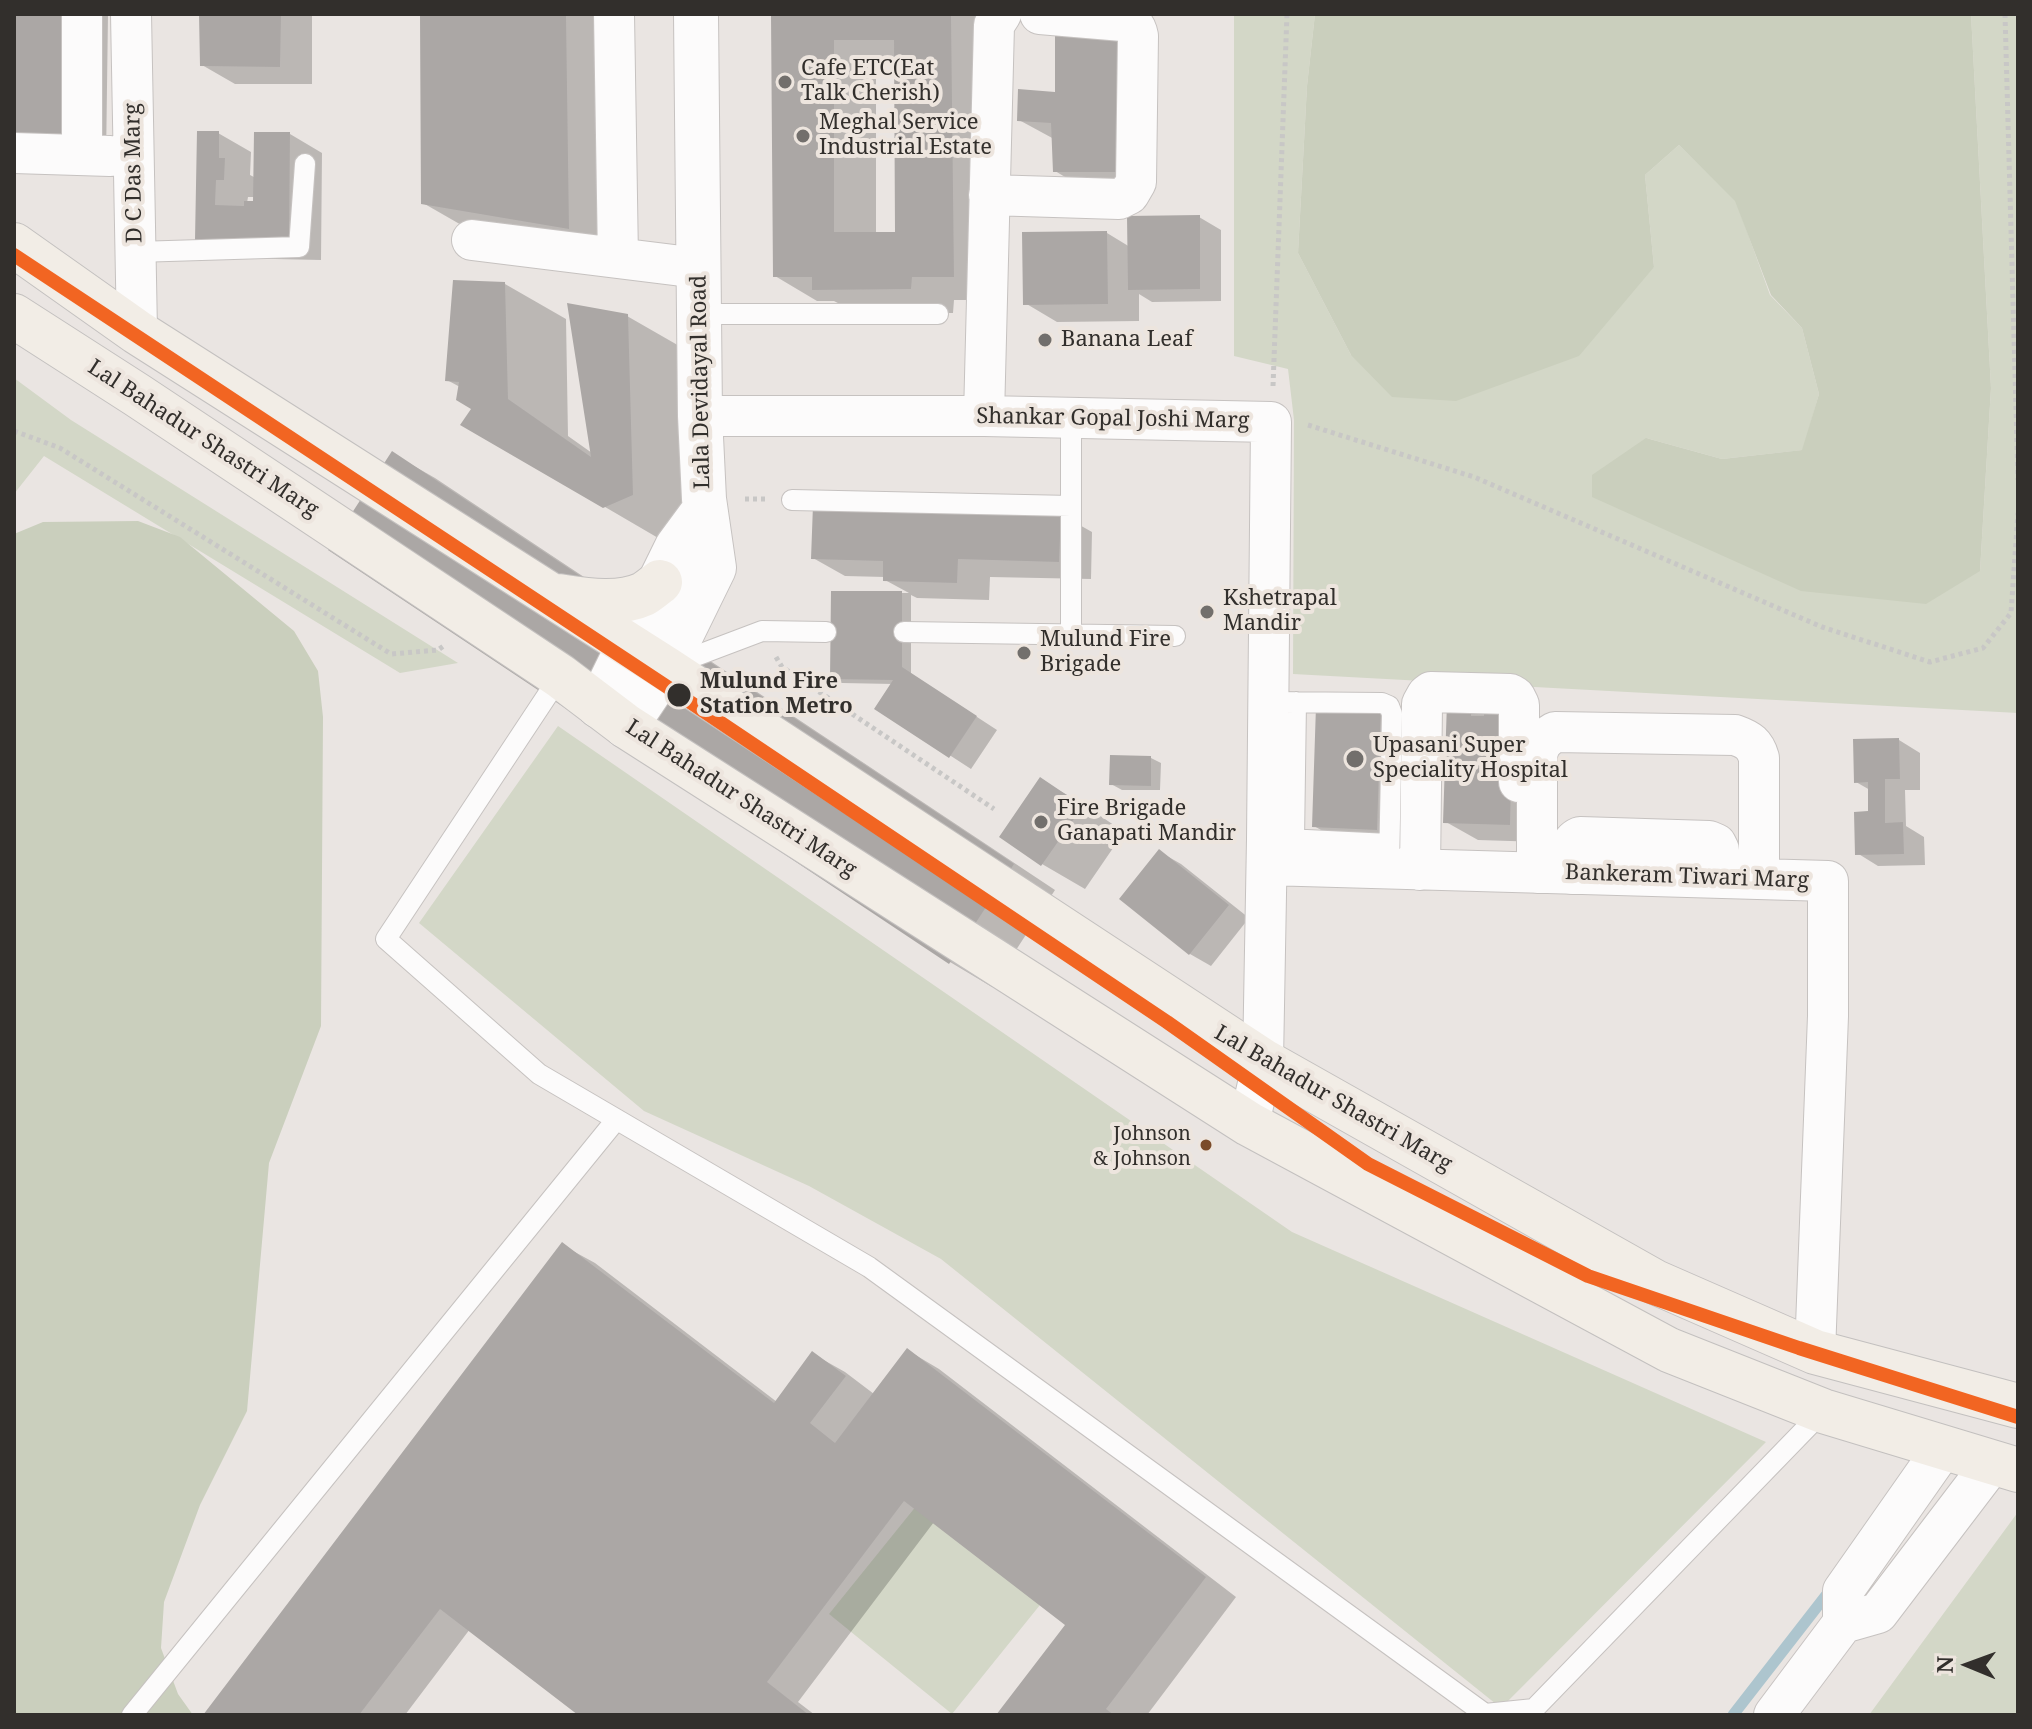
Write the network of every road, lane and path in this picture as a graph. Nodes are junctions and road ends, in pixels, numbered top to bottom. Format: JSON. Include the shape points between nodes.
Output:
{"nodes":[{"id":1,"x":82,"y":14,"type":"edge"},
{"id":2,"x":131,"y":14,"type":"edge"},
{"id":3,"x":614,"y":14,"type":"edge"},
{"id":4,"x":696,"y":14,"type":"edge"},
{"id":5,"x":1001,"y":14,"type":"edge"},
{"id":6,"x":1040,"y":14,"type":"edge"},
{"id":7,"x":1287,"y":14,"type":"edge"},
{"id":8,"x":2005,"y":14,"type":"edge"},
{"id":9,"x":14,"y":153,"type":"edge"},
{"id":10,"x":82,"y":155,"type":"junction"},
{"id":11,"x":134,"y":156,"type":"junction"},
{"id":12,"x":305,"y":164,"type":"dead end"},
{"id":13,"x":989,"y":195,"type":"junction"},
{"id":14,"x":472,"y":240,"type":"dead end"},
{"id":15,"x":14,"y":245,"type":"edge"},
{"id":16,"x":136,"y":252,"type":"junction"},
{"id":17,"x":618,"y":258,"type":"junction"},
{"id":18,"x":698,"y":268,"type":"junction"},
{"id":19,"x":699,"y":314,"type":"junction"},
{"id":20,"x":938,"y":314,"type":"dead end"},
{"id":21,"x":14,"y":316,"type":"edge"},
{"id":22,"x":137,"y":332,"type":"junction"},
{"id":23,"x":700,"y":416,"type":"junction"},
{"id":24,"x":984,"y":416,"type":"junction"},
{"id":25,"x":1071,"y":418,"type":"junction"},
{"id":26,"x":1271,"y":422,"type":"junction"},
{"id":27,"x":14,"y":431,"type":"edge"},
{"id":28,"x":2018,"y":480,"type":"edge"},
{"id":29,"x":792,"y":500,"type":"dead end"},
{"id":30,"x":1071,"y":506,"type":"junction"},
{"id":31,"x":705,"y":509,"type":"junction"},
{"id":32,"x":2018,"y":513,"type":"edge"},
{"id":33,"x":660,"y":582,"type":"junction"},
{"id":34,"x":552,"y":595,"type":"junction"},
{"id":35,"x":479,"y":622,"type":"junction"},
{"id":36,"x":762,"y":631,"type":"junction"},
{"id":37,"x":826,"y":632,"type":"dead end"},
{"id":38,"x":904,"y":632,"type":"dead end"},
{"id":39,"x":1071,"y":635,"type":"junction"},
{"id":40,"x":1175,"y":636,"type":"dead end"},
{"id":41,"x":628,"y":644,"type":"junction"},
{"id":42,"x":665,"y":668,"type":"junction"},
{"id":43,"x":560,"y":676,"type":"junction"},
{"id":44,"x":1282,"y":702,"type":"junction"},
{"id":45,"x":612,"y":716,"type":"junction"},
{"id":46,"x":994,"y":809,"type":"dead end"},
{"id":47,"x":1282,"y":848,"type":"junction"},
{"id":48,"x":1405,"y":860,"type":"junction"},
{"id":49,"x":1542,"y":867,"type":"junction"},
{"id":50,"x":1759,"y":872,"type":"junction"},
{"id":51,"x":1263,"y":1061,"type":"junction"},
{"id":52,"x":616,"y":1120,"type":"junction"},
{"id":53,"x":1249,"y":1124,"type":"junction"},
{"id":54,"x":1815,"y":1352,"type":"junction"},
{"id":55,"x":2018,"y":1406,"type":"edge"},
{"id":56,"x":1823,"y":1411,"type":"junction"},
{"id":57,"x":1944,"y":1447,"type":"junction"},
{"id":58,"x":2005,"y":1466,"type":"edge"},
{"id":59,"x":1843,"y":1623,"type":"junction"},
{"id":60,"x":132,"y":1715,"type":"edge"},
{"id":61,"x":1774,"y":1715,"type":"edge"}],
"edges":[{"from":1,"to":10,"type":"street"},
{"from":2,"to":11,"type":"street","name":"D C Das Marg"},
{"from":3,"to":17,"type":"street"},
{"from":4,"to":18,"type":"street","name":"Lala Devidayal Road"},
{"from":5,"to":13,"type":"street","via":[[994,25]]},
{"from":6,"to":13,"type":"street","via":[[1123,21],[1136,27],[1136,182],[1119,199]]},
{"from":7,"to":26,"type":"path"},
{"from":8,"to":28,"type":"path"},
{"from":9,"to":10,"type":"street"},
{"from":10,"to":11,"type":"street"},
{"from":11,"to":16,"type":"street","name":"D C Das Marg"},
{"from":12,"to":16,"type":"lane","via":[[299,247]]},
{"from":13,"to":24,"type":"street"},
{"from":14,"to":17,"type":"street"},
{"from":15,"to":22,"type":"main road","name":"Lal Bahadur Shastri Marg"},
{"from":16,"to":22,"type":"street","name":"D C Das Marg"},
{"from":17,"to":18,"type":"street"},
{"from":18,"to":19,"type":"street","name":"Lala Devidayal Road"},
{"from":19,"to":20,"type":"lane"},
{"from":19,"to":23,"type":"street","name":"Lala Devidayal Road"},
{"from":21,"to":35,"type":"main road","name":"Lal Bahadur Shastri Marg"},
{"from":22,"to":34,"type":"main road","name":"Lal Bahadur Shastri Marg"},
{"from":23,"to":24,"type":"street","name":"Shankar Gopal Joshi Marg"},
{"from":23,"to":31,"type":"street","name":"Lala Devidayal Road"},
{"from":24,"to":25,"type":"street","name":"Shankar Gopal Joshi Marg"},
{"from":25,"to":26,"type":"street","name":"Shankar Gopal Joshi Marg"},
{"from":25,"to":30,"type":"lane"},
{"from":26,"to":32,"type":"path","via":[[1294,420],[1474,477],[1822,627],[1930,662],[1983,648],[2011,613]]},
{"from":26,"to":44,"type":"street","name":"Shankar Gopal Joshi Marg"},
{"from":27,"to":35,"type":"path","via":[[60,448],[391,654],[438,650]]},
{"from":29,"to":30,"type":"lane"},
{"from":30,"to":39,"type":"lane"},
{"from":31,"to":33,"type":"street"},
{"from":31,"to":42,"type":"street","name":"Lala Devidayal Road","via":[[714,568]]},
{"from":33,"to":34,"type":"main road","via":[[622,600]]},
{"from":33,"to":41,"type":"street"},
{"from":34,"to":41,"type":"main road","name":"Lal Bahadur Shastri Marg"},
{"from":35,"to":43,"type":"main road","name":"Lal Bahadur Shastri Marg"},
{"from":36,"to":37,"type":"lane"},
{"from":36,"to":42,"type":"lane"},
{"from":36,"to":46,"type":"path","via":[[782,667]]},
{"from":38,"to":39,"type":"lane"},
{"from":39,"to":40,"type":"lane"},
{"from":41,"to":42,"type":"main road","name":"Lal Bahadur Shastri Marg"},
{"from":41,"to":45,"type":"street"},
{"from":42,"to":45,"type":"street","name":"Lala Devidayal Road"},
{"from":42,"to":51,"type":"main road","name":"Lal Bahadur Shastri Marg"},
{"from":43,"to":45,"type":"main road","name":"Lal Bahadur Shastri Marg"},
{"from":43,"to":52,"type":"lane","via":[[386,939],[539,1074]]},
{"from":44,"to":47,"type":"street","name":"Shankar Gopal Joshi Marg"},
{"from":44,"to":48,"type":"lane","via":[[1389,706]]},
{"from":45,"to":53,"type":"main road","name":"Lal Bahadur Shastri Marg"},
{"from":47,"to":48,"type":"street","name":"Bankeram Tiwari Marg"},
{"from":47,"to":51,"type":"street","name":"Shankar Gopal Joshi Marg"},
{"from":48,"to":49,"type":"street","name":"Bankeram Tiwari Marg"},
{"from":48,"to":49,"type":"street","via":[[1424,699],[1431,692],[1510,694],[1519,705]]},
{"from":49,"to":50,"type":"street","name":"Bankeram Tiwari Marg"},
{"from":49,"to":50,"type":"street","via":[[1537,758],[1545,738],[1555,732],[1735,735],[1756,747],[1759,758]]},
{"from":50,"to":54,"type":"street","name":"Bankeram Tiwari Marg","via":[[1828,881]]},
{"from":51,"to":53,"type":"street","name":"Shankar Gopal Joshi Marg"},
{"from":51,"to":54,"type":"main road","name":"Lal Bahadur Shastri Marg","via":[[1655,1282]]},
{"from":52,"to":56,"type":"lane","via":[[869,1267],[1485,1714],[1534,1709]]},
{"from":52,"to":60,"type":"lane"},
{"from":53,"to":56,"type":"main road","name":"Lal Bahadur Shastri Marg","via":[[1669,1350]]},
{"from":54,"to":55,"type":"main road","name":"Lal Bahadur Shastri Marg"},
{"from":56,"to":57,"type":"main road","name":"Lal Bahadur Shastri Marg"},
{"from":57,"to":58,"type":"main road","name":"Lal Bahadur Shastri Marg"},
{"from":57,"to":59,"type":"street","via":[[1843,1591]]},
{"from":58,"to":59,"type":"street","via":[[1878,1613]]},
{"from":59,"to":61,"type":"street"}]}
